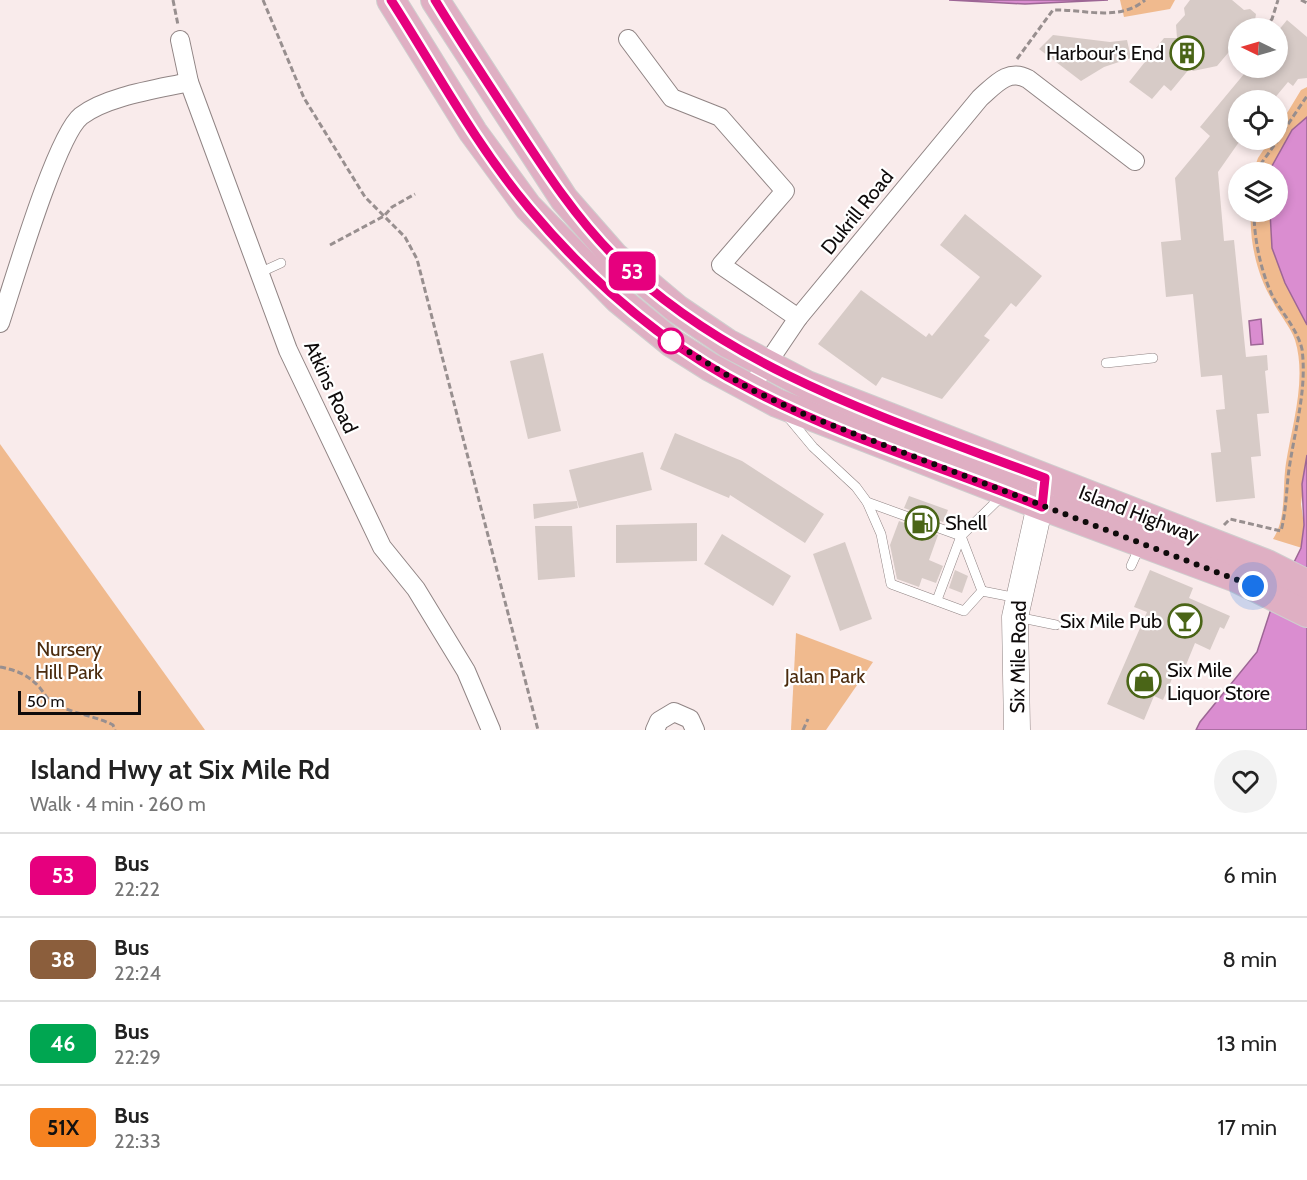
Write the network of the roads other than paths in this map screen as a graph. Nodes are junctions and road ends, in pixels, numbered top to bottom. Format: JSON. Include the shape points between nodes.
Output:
{"nodes":[{"id":1,"x":391,"y":0,"type":"edge"},
{"id":2,"x":435,"y":0,"type":"edge"},
{"id":3,"x":628,"y":39,"type":"dead end"},
{"id":4,"x":180,"y":40,"type":"road end"},
{"id":5,"x":189,"y":82,"type":"junction"},
{"id":6,"x":1135,"y":161,"type":"dead end"},
{"id":7,"x":281,"y":263,"type":"dead end"},
{"id":8,"x":258,"y":273,"type":"junction"},
{"id":9,"x":798,"y":318,"type":"junction"},
{"id":10,"x":0,"y":323,"type":"edge"},
{"id":11,"x":1153,"y":358,"type":"dead end"},
{"id":12,"x":1106,"y":363,"type":"dead end"},
{"id":13,"x":766,"y":364,"type":"junction"},
{"id":14,"x":750,"y":389,"type":"junction"},
{"id":15,"x":777,"y":403,"type":"junction"},
{"id":16,"x":1045,"y":478,"type":"junction"},
{"id":17,"x":1006,"y":492,"type":"junction"},
{"id":18,"x":867,"y":502,"type":"junction"},
{"id":19,"x":1042,"y":507,"type":"junction"},
{"id":20,"x":961,"y":536,"type":"junction"},
{"id":21,"x":1240,"y":567,"type":"junction"},
{"id":22,"x":1307,"y":584,"type":"edge"},
{"id":23,"x":982,"y":591,"type":"junction"},
{"id":24,"x":937,"y":600,"type":"junction"},
{"id":25,"x":1017,"y":608,"type":"junction"},
{"id":26,"x":1307,"y":613,"type":"edge"},
{"id":27,"x":1056,"y":625,"type":"dead end"},
{"id":28,"x":491,"y":730,"type":"edge"},
{"id":29,"x":656,"y":730,"type":"edge"},
{"id":30,"x":695,"y":730,"type":"edge"},
{"id":31,"x":1017,"y":730,"type":"edge"}],
"edges":[{"from":1,"to":14,"type":"main road","name":"Island Highway","via":[[473,132],[528,207],[574,257],[648,325]]},
{"from":2,"to":13,"type":"main road","name":"Island Highway","via":[[564,198],[614,256],[677,309]]},
{"from":3,"to":9,"type":"street","via":[[672,98],[720,117],[784,191],[722,265]]},
{"from":4,"to":5,"type":"street","name":"Atkins Road"},
{"from":5,"to":8,"type":"street","name":"Atkins Road"},
{"from":5,"to":10,"type":"street","via":[[121,97],[81,116],[62,142]]},
{"from":6,"to":9,"type":"street","name":"Dukrill Road","via":[[1028,79],[1012,74],[1004,77],[980,98]]},
{"from":7,"to":8,"type":"lane"},
{"from":8,"to":28,"type":"street","name":"Atkins Road","via":[[288,350],[382,547],[416,589],[466,670]]},
{"from":9,"to":13,"type":"street","name":"Dukrill Road"},
{"from":11,"to":12,"type":"lane"},
{"from":13,"to":14,"type":"street","name":"Dukrill Road"},
{"from":13,"to":16,"type":"main road","name":"Island Highway","via":[[827,393]]},
{"from":14,"to":15,"type":"main road","name":"Island Highway"},
{"from":15,"to":17,"type":"main road","name":"Island Highway"},
{"from":15,"to":18,"type":"lane"},
{"from":16,"to":19,"type":"main road","name":"Six Mile Road"},
{"from":16,"to":21,"type":"main road","name":"Island Highway"},
{"from":17,"to":19,"type":"main road","name":"Island Highway"},
{"from":17,"to":20,"type":"lane"},
{"from":18,"to":20,"type":"lane"},
{"from":18,"to":24,"type":"lane","via":[[881,534],[891,584]]},
{"from":19,"to":21,"type":"main road","name":"Island Highway","via":[[1136,554]]},
{"from":19,"to":25,"type":"main road","name":"Six Mile Road"},
{"from":20,"to":23,"type":"lane"},
{"from":20,"to":24,"type":"lane"},
{"from":21,"to":22,"type":"main road","name":"Island Highway"},
{"from":21,"to":26,"type":"main road","name":"Island Highway"},
{"from":23,"to":24,"type":"lane","via":[[964,611]]},
{"from":23,"to":25,"type":"lane"},
{"from":25,"to":27,"type":"lane"},
{"from":25,"to":31,"type":"main road","name":"Six Mile Road"},
{"from":29,"to":30,"type":"street","via":[[659,721],[674,712],[690,719]]}]}
